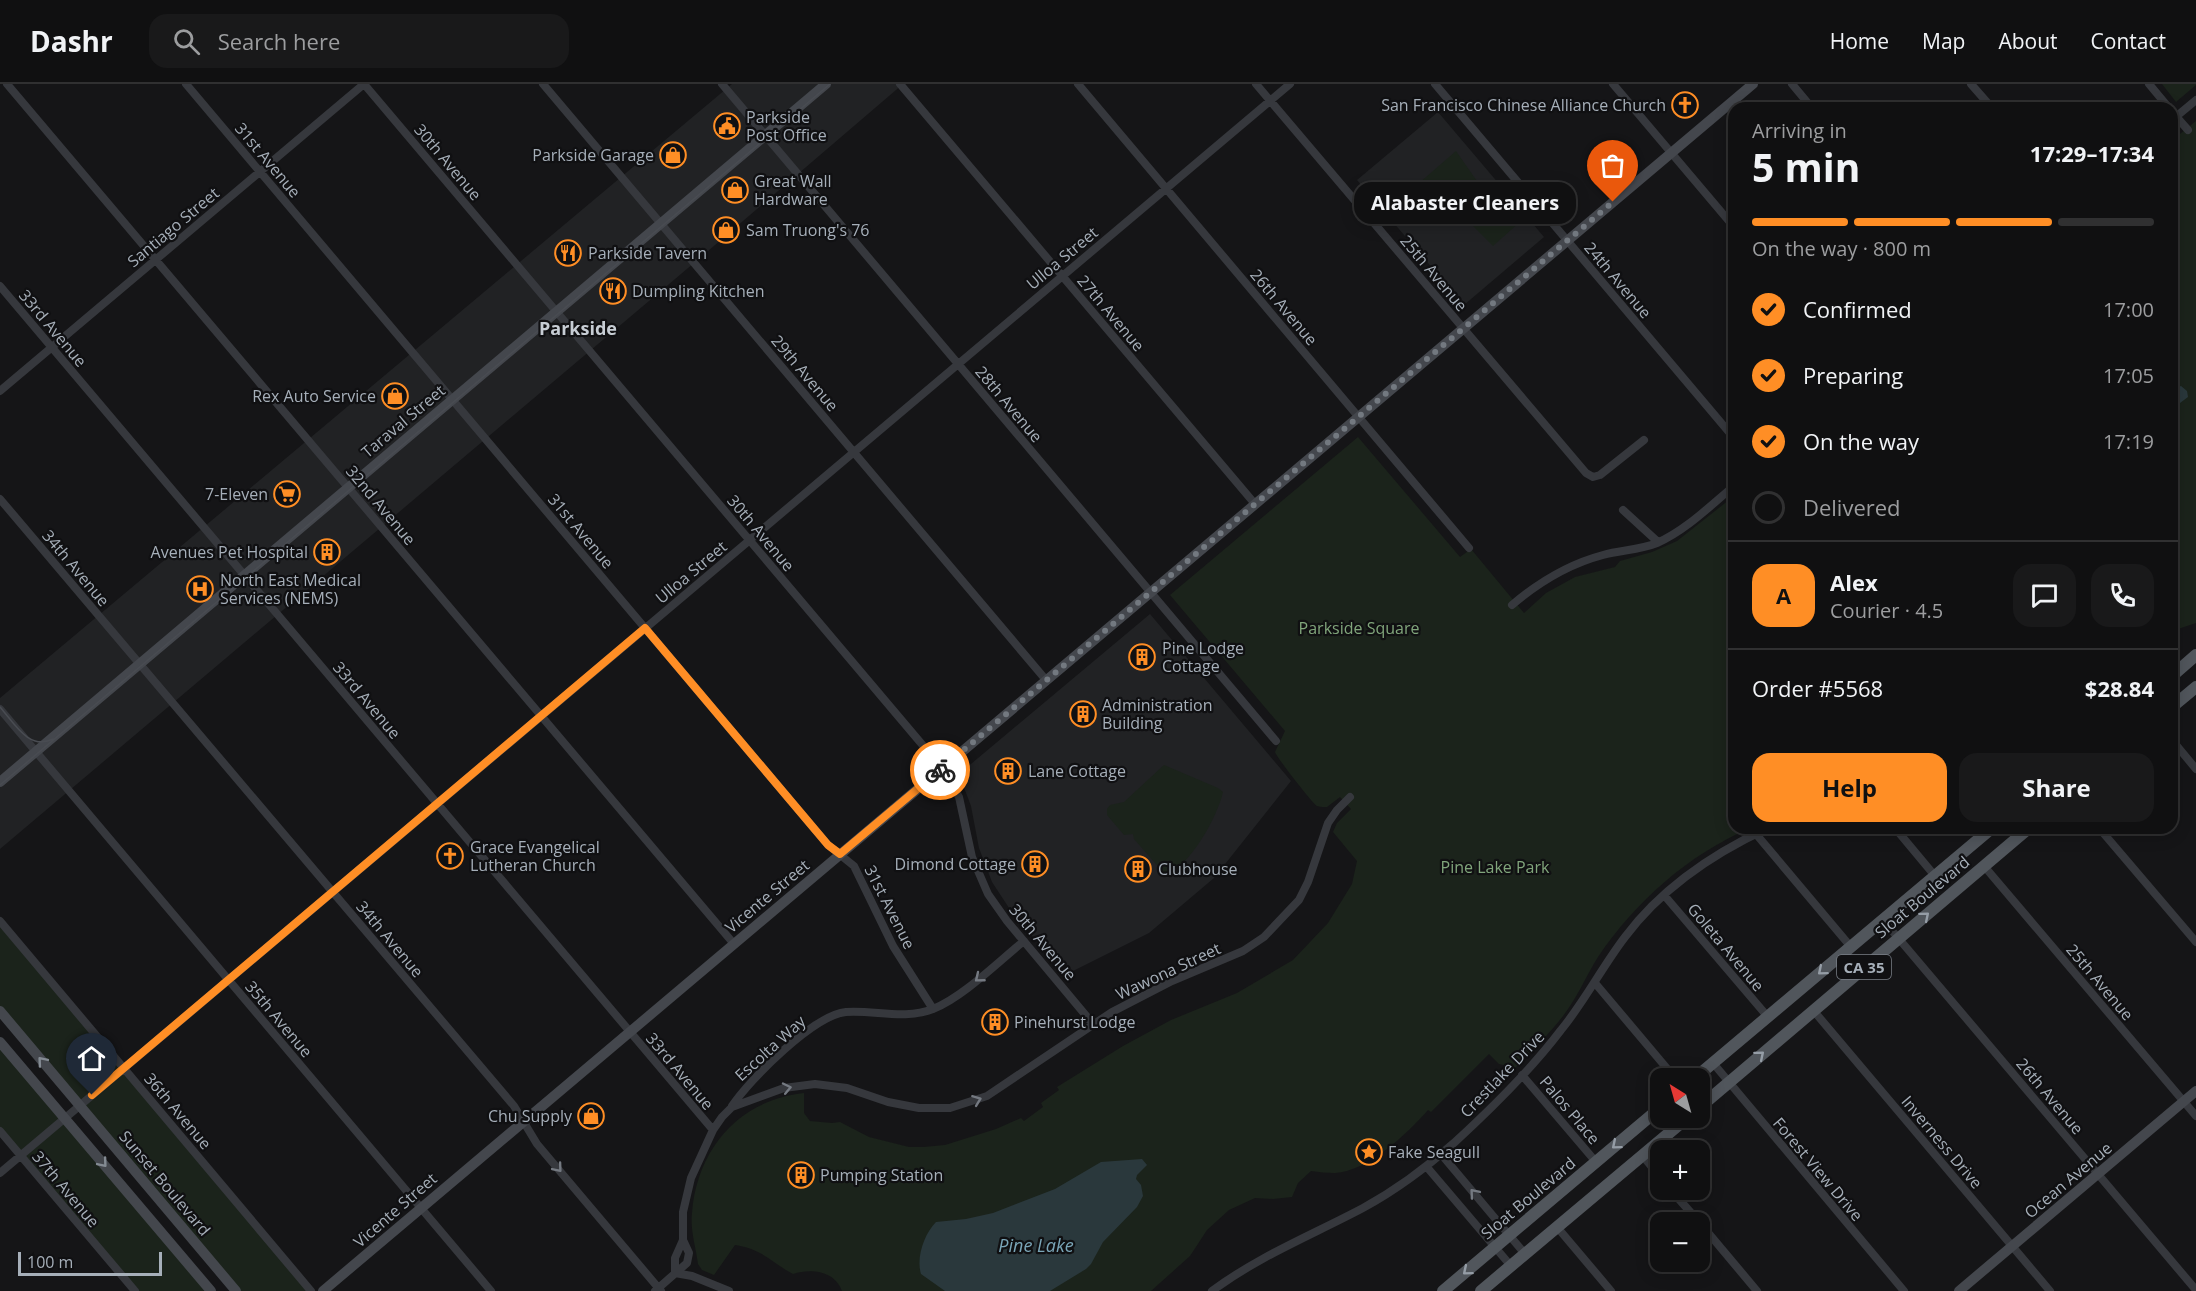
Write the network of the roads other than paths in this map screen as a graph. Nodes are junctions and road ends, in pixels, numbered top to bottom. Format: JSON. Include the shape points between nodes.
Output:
{"nodes":[{"id":1,"x":7,"y":84,"type":"edge"},
{"id":2,"x":186,"y":84,"type":"edge"},
{"id":3,"x":364,"y":84,"type":"edge"},
{"id":4,"x":543,"y":84,"type":"edge"},
{"id":5,"x":722,"y":84,"type":"edge"},
{"id":6,"x":826,"y":84,"type":"edge"},
{"id":7,"x":900,"y":84,"type":"edge"},
{"id":8,"x":1078,"y":84,"type":"edge"},
{"id":9,"x":1256,"y":84,"type":"edge"},
{"id":10,"x":1290,"y":84,"type":"edge"},
{"id":11,"x":1435,"y":84,"type":"edge"},
{"id":12,"x":1613,"y":84,"type":"edge"},
{"id":13,"x":1753,"y":84,"type":"edge"},
{"id":14,"x":1792,"y":84,"type":"edge"},
{"id":15,"x":1971,"y":84,"type":"edge"},
{"id":16,"x":2149,"y":84,"type":"edge"},
{"id":17,"x":1270,"y":100,"type":"junction"},
{"id":18,"x":2196,"y":100,"type":"edge"},
{"id":19,"x":1732,"y":102,"type":"edge"},
{"id":20,"x":1807,"y":102,"type":"edge"},
{"id":21,"x":1987,"y":102,"type":"edge"},
{"id":22,"x":2164,"y":102,"type":"edge"},
{"id":23,"x":1728,"y":105,"type":"edge"},
{"id":24,"x":2178,"y":113,"type":"edge"},
{"id":25,"x":2178,"y":121,"type":"edge"},
{"id":26,"x":2187,"y":130,"type":"dead end"},
{"id":27,"x":765,"y":135,"type":"junction"},
{"id":28,"x":1671,"y":153,"type":"junction"},
{"id":29,"x":260,"y":172,"type":"junction"},
{"id":30,"x":1166,"y":188,"type":"junction"},
{"id":31,"x":1728,"y":220,"type":"edge"},
{"id":32,"x":661,"y":224,"type":"junction"},
{"id":33,"x":1567,"y":240,"type":"junction"},
{"id":34,"x":156,"y":260,"type":"junction"},
{"id":35,"x":1062,"y":276,"type":"junction"},
{"id":36,"x":0,"y":286,"type":"edge"},
{"id":37,"x":557,"y":312,"type":"junction"},
{"id":38,"x":1463,"y":328,"type":"junction"},
{"id":39,"x":51,"y":347,"type":"junction"},
{"id":40,"x":958,"y":364,"type":"junction"},
{"id":41,"x":0,"y":391,"type":"edge"},
{"id":42,"x":453,"y":400,"type":"junction"},
{"id":43,"x":1359,"y":416,"type":"junction"},
{"id":44,"x":1728,"y":431,"type":"edge"},
{"id":45,"x":1644,"y":440,"type":"dead end"},
{"id":46,"x":854,"y":452,"type":"junction"},
{"id":47,"x":348,"y":488,"type":"junction"},
{"id":48,"x":1728,"y":491,"type":"edge"},
{"id":49,"x":0,"y":499,"type":"edge"},
{"id":50,"x":1255,"y":504,"type":"junction"},
{"id":51,"x":1623,"y":510,"type":"dead end"},
{"id":52,"x":750,"y":540,"type":"junction"},
{"id":53,"x":1658,"y":542,"type":"junction"},
{"id":54,"x":1469,"y":548,"type":"dead end"},
{"id":55,"x":244,"y":575,"type":"junction"},
{"id":56,"x":1151,"y":592,"type":"junction"},
{"id":57,"x":1512,"y":605,"type":"dead end"},
{"id":58,"x":645,"y":628,"type":"junction"},
{"id":59,"x":2196,"y":655,"type":"edge"},
{"id":60,"x":140,"y":664,"type":"junction"},
{"id":61,"x":2178,"y":671,"type":"edge"},
{"id":62,"x":1046,"y":680,"type":"junction"},
{"id":63,"x":2196,"y":687,"type":"edge"},
{"id":64,"x":2178,"y":702,"type":"edge"},
{"id":65,"x":0,"y":709,"type":"edge"},
{"id":66,"x":541,"y":716,"type":"junction"},
{"id":67,"x":1276,"y":741,"type":"dead end"},
{"id":68,"x":2178,"y":747,"type":"edge"},
{"id":69,"x":36,"y":752,"type":"junction"},
{"id":70,"x":942,"y":768,"type":"junction"},
{"id":71,"x":2196,"y":769,"type":"edge"},
{"id":72,"x":0,"y":782,"type":"edge"},
{"id":73,"x":1350,"y":797,"type":"dead end"},
{"id":74,"x":437,"y":804,"type":"junction"},
{"id":75,"x":1756,"y":834,"type":"joint"},
{"id":76,"x":1900,"y":834,"type":"edge"},
{"id":77,"x":1985,"y":834,"type":"edge"},
{"id":78,"x":2022,"y":834,"type":"edge"},
{"id":79,"x":2104,"y":834,"type":"edge"},
{"id":80,"x":840,"y":854,"type":"junction"},
{"id":81,"x":1984,"y":866,"type":"junction"},
{"id":82,"x":1935,"y":876,"type":"junction"},
{"id":83,"x":333,"y":892,"type":"junction"},
{"id":84,"x":1664,"y":895,"type":"junction"},
{"id":85,"x":1883,"y":920,"type":"junction"},
{"id":86,"x":0,"y":921,"type":"edge"},
{"id":87,"x":1899,"y":938,"type":"junction"},
{"id":88,"x":1024,"y":941,"type":"junction"},
{"id":89,"x":2196,"y":942,"type":"edge"},
{"id":90,"x":734,"y":944,"type":"junction"},
{"id":91,"x":1851,"y":946,"type":"junction"},
{"id":92,"x":229,"y":980,"type":"junction"},
{"id":93,"x":1595,"y":983,"type":"junction"},
{"id":94,"x":933,"y":1009,"type":"junction"},
{"id":95,"x":0,"y":1011,"type":"edge"},
{"id":96,"x":1813,"y":1011,"type":"junction"},
{"id":97,"x":1768,"y":1017,"type":"junction"},
{"id":98,"x":1094,"y":1024,"type":"junction"},
{"id":99,"x":630,"y":1032,"type":"junction"},
{"id":100,"x":0,"y":1041,"type":"edge"},
{"id":101,"x":1713,"y":1063,"type":"junction"},
{"id":102,"x":125,"y":1068,"type":"junction"},
{"id":103,"x":1667,"y":1068,"type":"edge"},
{"id":104,"x":1707,"y":1068,"type":"edge"},
{"id":105,"x":1522,"y":1075,"type":"junction"},
{"id":106,"x":1729,"y":1082,"type":"junction"},
{"id":107,"x":2196,"y":1091,"type":"edge"},
{"id":108,"x":1710,"y":1098,"type":"edge"},
{"id":109,"x":2184,"y":1101,"type":"junction"},
{"id":110,"x":80,"y":1106,"type":"junction"},
{"id":111,"x":732,"y":1107,"type":"junction"},
{"id":112,"x":1650,"y":1116,"type":"edge"},
{"id":113,"x":2196,"y":1116,"type":"edge"},
{"id":114,"x":65,"y":1118,"type":"junction"},
{"id":115,"x":523,"y":1121,"type":"junction"},
{"id":116,"x":1675,"y":1128,"type":"edge"},
{"id":117,"x":713,"y":1130,"type":"junction"},
{"id":118,"x":0,"y":1131,"type":"edge"},
{"id":119,"x":1441,"y":1154,"type":"junction"},
{"id":120,"x":1642,"y":1155,"type":"junction"},
{"id":121,"x":21,"y":1156,"type":"junction"},
{"id":122,"x":1596,"y":1162,"type":"junction"},
{"id":123,"x":1650,"y":1165,"type":"edge"},
{"id":124,"x":1426,"y":1166,"type":"junction"},
{"id":125,"x":0,"y":1173,"type":"edge"},
{"id":126,"x":2098,"y":1174,"type":"junction"},
{"id":127,"x":1679,"y":1200,"type":"edge"},
{"id":128,"x":421,"y":1208,"type":"junction"},
{"id":129,"x":1690,"y":1212,"type":"edge"},
{"id":130,"x":1557,"y":1227,"type":"junction"},
{"id":131,"x":1509,"y":1235,"type":"junction"},
{"id":132,"x":1710,"y":1236,"type":"edge"},
{"id":133,"x":683,"y":1240,"type":"junction"},
{"id":134,"x":2012,"y":1246,"type":"junction"},
{"id":135,"x":1495,"y":1247,"type":"junction"},
{"id":136,"x":1525,"y":1254,"type":"junction"},
{"id":137,"x":1511,"y":1266,"type":"junction"},
{"id":138,"x":675,"y":1273,"type":"junction"},
{"id":139,"x":658,"y":1290,"type":"edge"},
{"id":140,"x":2196,"y":1290,"type":"edge"},
{"id":141,"x":135,"y":1291,"type":"edge"},
{"id":142,"x":211,"y":1291,"type":"edge"},
{"id":143,"x":236,"y":1291,"type":"edge"},
{"id":144,"x":311,"y":1291,"type":"edge"},
{"id":145,"x":323,"y":1291,"type":"edge"},
{"id":146,"x":492,"y":1291,"type":"edge"},
{"id":147,"x":729,"y":1291,"type":"edge"},
{"id":148,"x":1212,"y":1291,"type":"edge"},
{"id":149,"x":1443,"y":1291,"type":"edge"},
{"id":150,"x":1481,"y":1291,"type":"edge"},
{"id":151,"x":1611,"y":1291,"type":"edge"},
{"id":152,"x":1757,"y":1291,"type":"edge"},
{"id":153,"x":1904,"y":1291,"type":"edge"},
{"id":154,"x":1959,"y":1291,"type":"edge"},
{"id":155,"x":2050,"y":1291,"type":"edge"}],
"edges":[{"from":1,"to":34,"type":"street","name":"32nd Avenue"},
{"from":2,"to":29,"type":"street","name":"31st Avenue"},
{"from":3,"to":29,"type":"street","name":"Santiago Street"},
{"from":3,"to":37,"type":"street","name":"30th Avenue"},
{"from":4,"to":32,"type":"street","name":"29th Avenue"},
{"from":5,"to":27,"type":"street","name":"28th Avenue"},
{"from":6,"to":27,"type":"street","name":"Taraval Street"},
{"from":7,"to":35,"type":"street","name":"27th Avenue"},
{"from":8,"to":30,"type":"street","name":"26th Avenue"},
{"from":9,"to":17,"type":"street","name":"25th Avenue"},
{"from":10,"to":17,"type":"street","name":"Ulloa Street"},
{"from":11,"to":33,"type":"street","name":"24th Avenue"},
{"from":12,"to":28,"type":"street"},
{"from":13,"to":19,"type":"street","name":"Vicente Street"},
{"from":14,"to":20,"type":"street"},
{"from":15,"to":21,"type":"street"},
{"from":16,"to":22,"type":"street"},
{"from":17,"to":30,"type":"street","name":"Ulloa Street"},
{"from":17,"to":38,"type":"street","name":"25th Avenue"},
{"from":18,"to":24,"type":"street"},
{"from":23,"to":28,"type":"street","name":"Vicente Street"},
{"from":25,"to":26,"type":"street"},
{"from":27,"to":32,"type":"street","name":"Taraval Street"},
{"from":27,"to":40,"type":"street","name":"28th Avenue"},
{"from":28,"to":31,"type":"street"},
{"from":28,"to":33,"type":"street","name":"Vicente Street"},
{"from":29,"to":34,"type":"street","name":"Santiago Street"},
{"from":29,"to":42,"type":"street","name":"31st Avenue"},
{"from":30,"to":35,"type":"street","name":"Ulloa Street"},
{"from":30,"to":43,"type":"street","name":"26th Avenue"},
{"from":32,"to":37,"type":"street","name":"Taraval Street"},
{"from":32,"to":46,"type":"street","name":"29th Avenue"},
{"from":33,"to":38,"type":"street","name":"Vicente Street"},
{"from":33,"to":44,"type":"street","name":"24th Avenue"},
{"from":34,"to":39,"type":"street","name":"Santiago Street"},
{"from":34,"to":47,"type":"street","name":"32nd Avenue"},
{"from":35,"to":40,"type":"street","name":"Ulloa Street"},
{"from":35,"to":50,"type":"street","name":"27th Avenue"},
{"from":36,"to":39,"type":"street","name":"33rd Avenue"},
{"from":37,"to":42,"type":"street","name":"Taraval Street"},
{"from":37,"to":52,"type":"street","name":"30th Avenue"},
{"from":38,"to":43,"type":"street","name":"Vicente Street"},
{"from":38,"to":45,"type":"street","name":"25th Avenue","via":[[1593,477]]},
{"from":39,"to":41,"type":"street","name":"Santiago Street"},
{"from":39,"to":55,"type":"street","name":"33rd Avenue"},
{"from":40,"to":46,"type":"street","name":"Ulloa Street"},
{"from":40,"to":56,"type":"street","name":"28th Avenue"},
{"from":42,"to":47,"type":"street","name":"Taraval Street"},
{"from":42,"to":58,"type":"street","name":"31st Avenue"},
{"from":43,"to":50,"type":"street","name":"Vicente Street"},
{"from":43,"to":54,"type":"street","name":"26th Avenue"},
{"from":46,"to":52,"type":"street","name":"Ulloa Street"},
{"from":46,"to":62,"type":"street","name":"29th Avenue"},
{"from":47,"to":55,"type":"street","name":"Taraval Street"},
{"from":47,"to":66,"type":"street","name":"32nd Avenue"},
{"from":48,"to":53,"type":"street","via":[[1687,525]]},
{"from":49,"to":60,"type":"street","name":"34th Avenue"},
{"from":50,"to":56,"type":"street","name":"Vicente Street"},
{"from":51,"to":53,"type":"street"},
{"from":52,"to":58,"type":"street","name":"Ulloa Street"},
{"from":52,"to":70,"type":"street","name":"30th Avenue"},
{"from":53,"to":57,"type":"street","via":[[1577,563],[1541,582]]},
{"from":55,"to":60,"type":"street","name":"Taraval Street"},
{"from":55,"to":74,"type":"street","name":"33rd Avenue"},
{"from":56,"to":62,"type":"street","name":"Vicente Street"},
{"from":56,"to":67,"type":"street","name":"28th Avenue"},
{"from":58,"to":66,"type":"street","name":"Ulloa Street"},
{"from":58,"to":80,"type":"street","name":"31st Avenue","via":[[828,845]]},
{"from":59,"to":61,"type":"main road"},
{"from":60,"to":69,"type":"street","name":"Taraval Street"},
{"from":60,"to":83,"type":"street","name":"34th Avenue"},
{"from":62,"to":70,"type":"street","name":"Vicente Street"},
{"from":63,"to":64,"type":"main road"},
{"from":65,"to":69,"type":"street","name":"35th Avenue"},
{"from":66,"to":74,"type":"street","name":"Ulloa Street"},
{"from":66,"to":90,"type":"street","name":"32nd Avenue"},
{"from":68,"to":71,"type":"street"},
{"from":69,"to":72,"type":"street","name":"Taraval Street"},
{"from":69,"to":92,"type":"street","name":"35th Avenue"},
{"from":70,"to":80,"type":"street","name":"Vicente Street"},
{"from":70,"to":88,"type":"street","name":"30th Avenue","via":[[959,797],[969,847],[984,885]]},
{"from":73,"to":98,"type":"street","name":"Wawona Street","via":[[1328,823],[1304,891],[1264,937],[1243,951],[1155,989]]},
{"from":74,"to":83,"type":"street","name":"Ulloa Street"},
{"from":74,"to":99,"type":"street","name":"33rd Avenue"},
{"from":75,"to":84,"type":"street","name":"Crestlake Drive","via":[[1708,861]]},
{"from":75,"to":91,"type":"street"},
{"from":76,"to":82,"type":"street"},
{"from":77,"to":82,"type":"main road","name":"Sloat Boulevard","number":"CA 35"},
{"from":78,"to":81,"type":"main road","name":"Sloat Boulevard","number":"CA 35"},
{"from":79,"to":89,"type":"street"},
{"from":80,"to":90,"type":"street","name":"Vicente Street"},
{"from":80,"to":94,"type":"street","name":"31st Avenue","via":[[854,866],[893,946]]},
{"from":87,"to":81,"type":"main road","name":"Sloat Boulevard","number":"CA 35","one_way":true},
{"from":81,"to":109,"type":"street","name":"25th Avenue"},
{"from":82,"to":85,"type":"main road","name":"Sloat Boulevard","number":"CA 35"},
{"from":83,"to":92,"type":"street","name":"Ulloa Street"},
{"from":83,"to":115,"type":"street","name":"34th Avenue"},
{"from":84,"to":93,"type":"street","name":"Crestlake Drive","via":[[1626,935]]},
{"from":84,"to":97,"type":"street","name":"Goleta Avenue"},
{"from":85,"to":87,"type":"street","name":"26th Avenue"},
{"from":85,"to":91,"type":"main road","name":"Sloat Boulevard","number":"CA 35"},
{"from":86,"to":102,"type":"street","name":"36th Avenue"},
{"from":87,"to":96,"type":"main road","name":"Sloat Boulevard","number":"CA 35"},
{"from":87,"to":126,"type":"street","name":"26th Avenue"},
{"from":88,"to":94,"type":"street","name":"Escolta Way","one_way":true,"via":[[960,993]]},
{"from":88,"to":98,"type":"street","name":"30th Avenue"},
{"from":90,"to":99,"type":"street","name":"Vicente Street"},
{"from":91,"to":97,"type":"main road","name":"Sloat Boulevard","number":"CA 35","one_way":true},
{"from":92,"to":102,"type":"street","name":"Ulloa Street"},
{"from":92,"to":128,"type":"street","name":"35th Avenue"},
{"from":93,"to":103,"type":"street"},
{"from":93,"to":105,"type":"street","name":"Crestlake Drive","via":[[1561,1031]]},
{"from":94,"to":111,"type":"street","name":"Escolta Way","via":[[903,1015],[845,1012],[828,1017],[758,1074]]},
{"from":110,"to":95,"type":"street","name":"Sunset Boulevard","one_way":true},
{"from":106,"to":96,"type":"main road","name":"Sloat Boulevard","number":"CA 35","one_way":true},
{"from":96,"to":134,"type":"street","name":"Inverness Drive"},
{"from":97,"to":101,"type":"main road","name":"Sloat Boulevard","number":"CA 35"},
{"from":111,"to":98,"type":"street","name":"Wawona Street","one_way":true,"via":[[784,1088],[815,1084],[848,1088],[909,1107],[960,1106],[996,1091]]},
{"from":99,"to":115,"type":"street","name":"Vicente Street"},
{"from":99,"to":117,"type":"street","name":"33rd Avenue"},
{"from":100,"to":114,"type":"street"},
{"from":101,"to":104,"type":"main road","name":"Sloat Boulevard","number":"CA 35"},
{"from":101,"to":106,"type":"street","name":"Forest View Drive"},
{"from":102,"to":110,"type":"street","name":"Ulloa Street"},
{"from":102,"to":144,"type":"street","name":"36th Avenue"},
{"from":105,"to":119,"type":"street","name":"Crestlake Drive"},
{"from":105,"to":122,"type":"street","name":"Palos Place"},
{"from":106,"to":108,"type":"main road","name":"Sloat Boulevard","number":"CA 35"},
{"from":106,"to":153,"type":"street","name":"Forest View Drive"},
{"from":107,"to":109,"type":"street","name":"Ocean Avenue"},
{"from":109,"to":113,"type":"street","name":"25th Avenue"},
{"from":109,"to":126,"type":"street","name":"Ocean Avenue"},
{"from":110,"to":114,"type":"street","name":"Ulloa Street"},
{"from":110,"to":143,"type":"street","name":"Sunset Boulevard"},
{"from":111,"to":117,"type":"street"},
{"from":112,"to":122,"type":"main road","name":"Sloat Boulevard","one_way":true},
{"from":114,"to":121,"type":"street","name":"Ulloa Street"},
{"from":114,"to":142,"type":"street","one_way":true},
{"from":115,"to":128,"type":"street","name":"Vicente Street"},
{"from":115,"to":139,"type":"street","name":"34th Avenue","one_way":true,"via":[[537,1144]]},
{"from":116,"to":120,"type":"main road"},
{"from":117,"to":133,"type":"street","via":[[687,1191]]},
{"from":118,"to":121,"type":"street","name":"37th Avenue"},
{"from":119,"to":124,"type":"street","name":"Crestlake Drive"},
{"from":131,"to":119,"type":"street","one_way":true},
{"from":120,"to":123,"type":"street"},
{"from":120,"to":130,"type":"main road"},
{"from":121,"to":125,"type":"street","name":"Ulloa Street"},
{"from":121,"to":141,"type":"street","name":"37th Avenue"},
{"from":122,"to":131,"type":"main road","name":"Sloat Boulevard"},
{"from":124,"to":135,"type":"street"},
{"from":124,"to":148,"type":"street","name":"Crestlake Drive","via":[[1377,1200],[1256,1262]]},
{"from":126,"to":134,"type":"street","name":"Ocean Avenue"},
{"from":126,"to":140,"type":"street","name":"26th Avenue"},
{"from":127,"to":129,"type":"street"},
{"from":128,"to":145,"type":"street","name":"Vicente Street"},
{"from":128,"to":146,"type":"street","name":"35th Avenue"},
{"from":130,"to":136,"type":"main road"},
{"from":130,"to":151,"type":"street"},
{"from":131,"to":135,"type":"main road","name":"Sloat Boulevard"},
{"from":131,"to":136,"type":"street"},
{"from":132,"to":152,"type":"street"},
{"from":133,"to":138,"type":"street","via":[[675,1258]]},
{"from":133,"to":138,"type":"street","via":[[688,1260]]},
{"from":134,"to":154,"type":"street","name":"Ocean Avenue"},
{"from":134,"to":155,"type":"street","name":"Inverness Drive"},
{"from":135,"to":137,"type":"street"},
{"from":135,"to":149,"type":"main road","name":"Sloat Boulevard","one_way":true},
{"from":136,"to":137,"type":"main road"},
{"from":137,"to":150,"type":"main road"},
{"from":138,"to":139,"type":"street"},
{"from":138,"to":147,"type":"street"}]}
